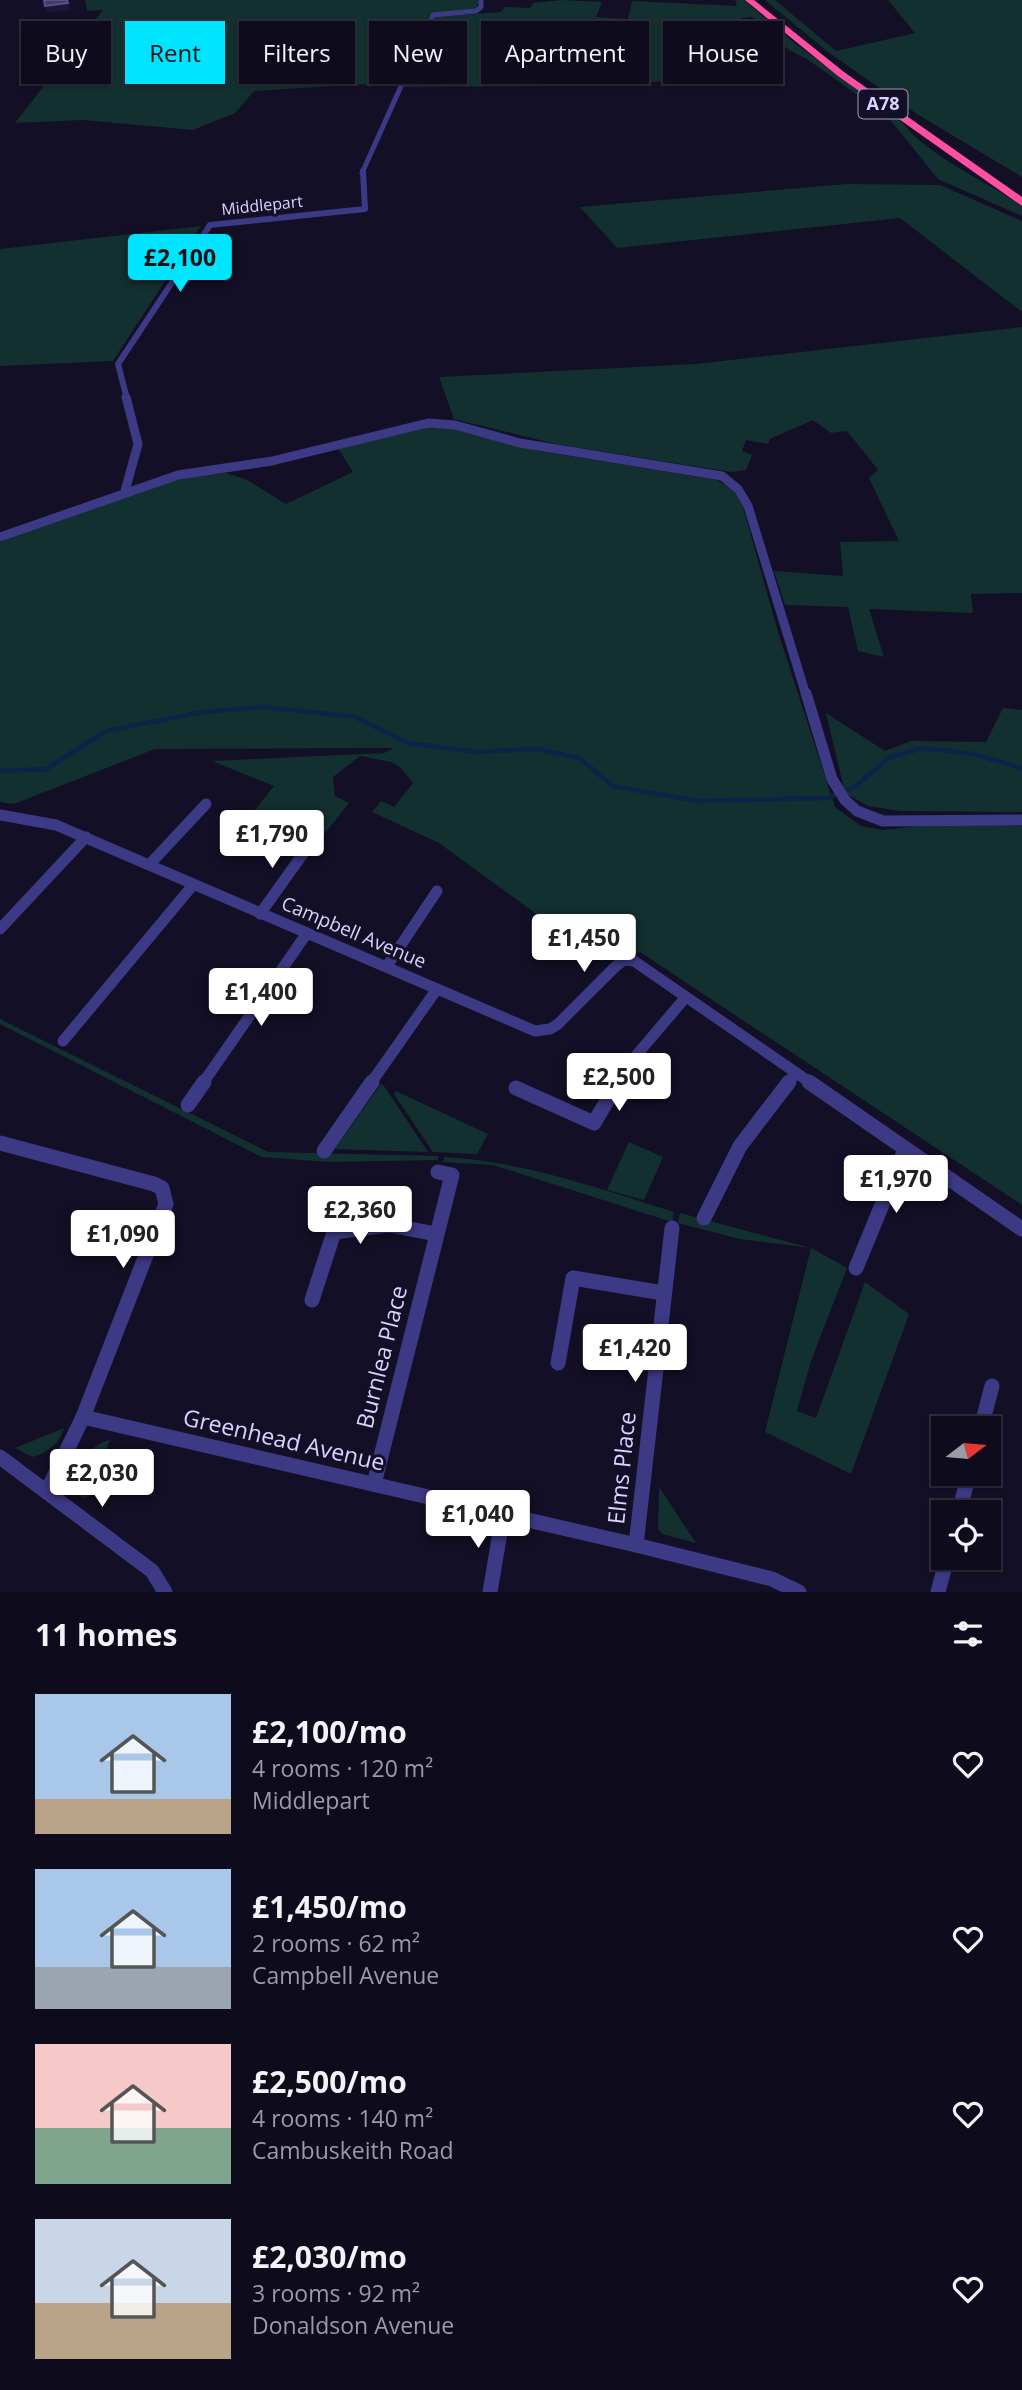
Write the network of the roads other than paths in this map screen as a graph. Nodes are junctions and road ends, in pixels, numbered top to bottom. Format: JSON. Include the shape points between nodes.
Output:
{"nodes":[{"id":1,"x":481,"y":0,"type":"edge"},
{"id":2,"x":749,"y":0,"type":"edge"},
{"id":3,"x":759,"y":0,"type":"edge"},
{"id":4,"x":1022,"y":191,"type":"edge"},
{"id":5,"x":1022,"y":202,"type":"edge"},
{"id":6,"x":125,"y":491,"type":"junction"},
{"id":7,"x":0,"y":537,"type":"edge"},
{"id":8,"x":206,"y":804,"type":"dead end"},
{"id":9,"x":0,"y":815,"type":"edge"},
{"id":10,"x":1022,"y":820,"type":"edge"},
{"id":11,"x":86,"y":837,"type":"junction"},
{"id":12,"x":310,"y":844,"type":"dead end"},
{"id":13,"x":149,"y":865,"type":"junction"},
{"id":14,"x":193,"y":884,"type":"junction"},
{"id":15,"x":437,"y":891,"type":"dead end"},
{"id":16,"x":260,"y":914,"type":"junction"},
{"id":17,"x":0,"y":929,"type":"edge"},
{"id":18,"x":307,"y":933,"type":"junction"},
{"id":19,"x":387,"y":966,"type":"junction"},
{"id":20,"x":437,"y":989,"type":"junction"},
{"id":21,"x":685,"y":998,"type":"junction"},
{"id":22,"x":63,"y":1041,"type":"dead end"},
{"id":23,"x":796,"y":1073,"type":"junction"},
{"id":24,"x":516,"y":1088,"type":"dead end"},
{"id":25,"x":188,"y":1105,"type":"dead end"},
{"id":26,"x":0,"y":1143,"type":"edge"},
{"id":27,"x":905,"y":1149,"type":"junction"},
{"id":28,"x":324,"y":1151,"type":"dead end"},
{"id":29,"x":438,"y":1172,"type":"dead end"},
{"id":30,"x":704,"y":1218,"type":"dead end"},
{"id":31,"x":671,"y":1228,"type":"dead end"},
{"id":32,"x":1022,"y":1229,"type":"edge"},
{"id":33,"x":436,"y":1234,"type":"junction"},
{"id":34,"x":856,"y":1268,"type":"dead end"},
{"id":35,"x":663,"y":1293,"type":"junction"},
{"id":36,"x":312,"y":1300,"type":"dead end"},
{"id":37,"x":558,"y":1363,"type":"dead end"},
{"id":38,"x":992,"y":1386,"type":"dead end"},
{"id":39,"x":984,"y":1416,"type":"edge"},
{"id":40,"x":83,"y":1417,"type":"junction"},
{"id":41,"x":0,"y":1457,"type":"edge"},
{"id":42,"x":374,"y":1483,"type":"junction"},
{"id":43,"x":47,"y":1490,"type":"junction"},
{"id":44,"x":503,"y":1515,"type":"junction"},
{"id":45,"x":636,"y":1545,"type":"junction"},
{"id":46,"x":944,"y":1570,"type":"edge"},
{"id":47,"x":165,"y":1592,"type":"edge"},
{"id":48,"x":489,"y":1592,"type":"edge"},
{"id":49,"x":799,"y":1592,"type":"edge"},
{"id":50,"x":938,"y":1592,"type":"edge"}],
"edges":[{"from":1,"to":6,"type":"street","name":"Middlepart","via":[[476,11],[433,15],[361,175],[365,209],[209,225],[118,364],[138,444]]},
{"from":2,"to":5,"type":"highway","number":"A78","via":[[841,74]]},
{"from":3,"to":4,"type":"highway","number":"A78","via":[[842,66]]},
{"from":6,"to":7,"type":"street"},
{"from":6,"to":10,"type":"street","via":[[191,472],[272,461],[414,425],[441,423],[520,443],[722,476],[738,489],[748,506],[836,787],[845,800],[857,811],[883,821]]},
{"from":8,"to":13,"type":"street"},
{"from":9,"to":11,"type":"street","name":"Campbell Avenue","via":[[42,821]]},
{"from":11,"to":13,"type":"street","name":"Campbell Avenue"},
{"from":11,"to":17,"type":"street"},
{"from":12,"to":16,"type":"street"},
{"from":13,"to":14,"type":"street","name":"Campbell Avenue"},
{"from":14,"to":16,"type":"street","name":"Campbell Avenue"},
{"from":14,"to":22,"type":"street"},
{"from":15,"to":19,"type":"street"},
{"from":16,"to":18,"type":"street","name":"Campbell Avenue"},
{"from":18,"to":19,"type":"street","name":"Campbell Avenue"},
{"from":18,"to":25,"type":"street"},
{"from":19,"to":20,"type":"street","name":"Campbell Avenue"},
{"from":20,"to":21,"type":"street","name":"Campbell Avenue","via":[[541,1031],[558,1024],[624,960],[634,961]]},
{"from":20,"to":28,"type":"street"},
{"from":21,"to":23,"type":"street"},
{"from":21,"to":24,"type":"street","via":[[628,1065],[594,1123]]},
{"from":23,"to":27,"type":"street"},
{"from":23,"to":30,"type":"street","via":[[740,1146]]},
{"from":26,"to":40,"type":"street","via":[[154,1184],[165,1195],[164,1213]]},
{"from":27,"to":32,"type":"street"},
{"from":27,"to":34,"type":"street"},
{"from":29,"to":33,"type":"street","name":"Burnlea Place","via":[[452,1175]]},
{"from":31,"to":35,"type":"street","name":"Elms Place"},
{"from":33,"to":36,"type":"street","via":[[389,1225],[334,1232]]},
{"from":33,"to":42,"type":"street","name":"Burnlea Place"},
{"from":35,"to":37,"type":"street","via":[[573,1278]]},
{"from":35,"to":45,"type":"street","name":"Elms Place"},
{"from":38,"to":39,"type":"street"},
{"from":40,"to":42,"type":"street","name":"Greenhead Avenue"},
{"from":40,"to":43,"type":"street"},
{"from":41,"to":43,"type":"street"},
{"from":42,"to":44,"type":"street","name":"Greenhead Avenue"},
{"from":43,"to":47,"type":"street","via":[[152,1571]]},
{"from":44,"to":45,"type":"street","name":"Greenhead Avenue"},
{"from":44,"to":48,"type":"street"},
{"from":45,"to":49,"type":"street","name":"Greenhead Avenue","via":[[772,1579]]},
{"from":46,"to":50,"type":"street"}]}
